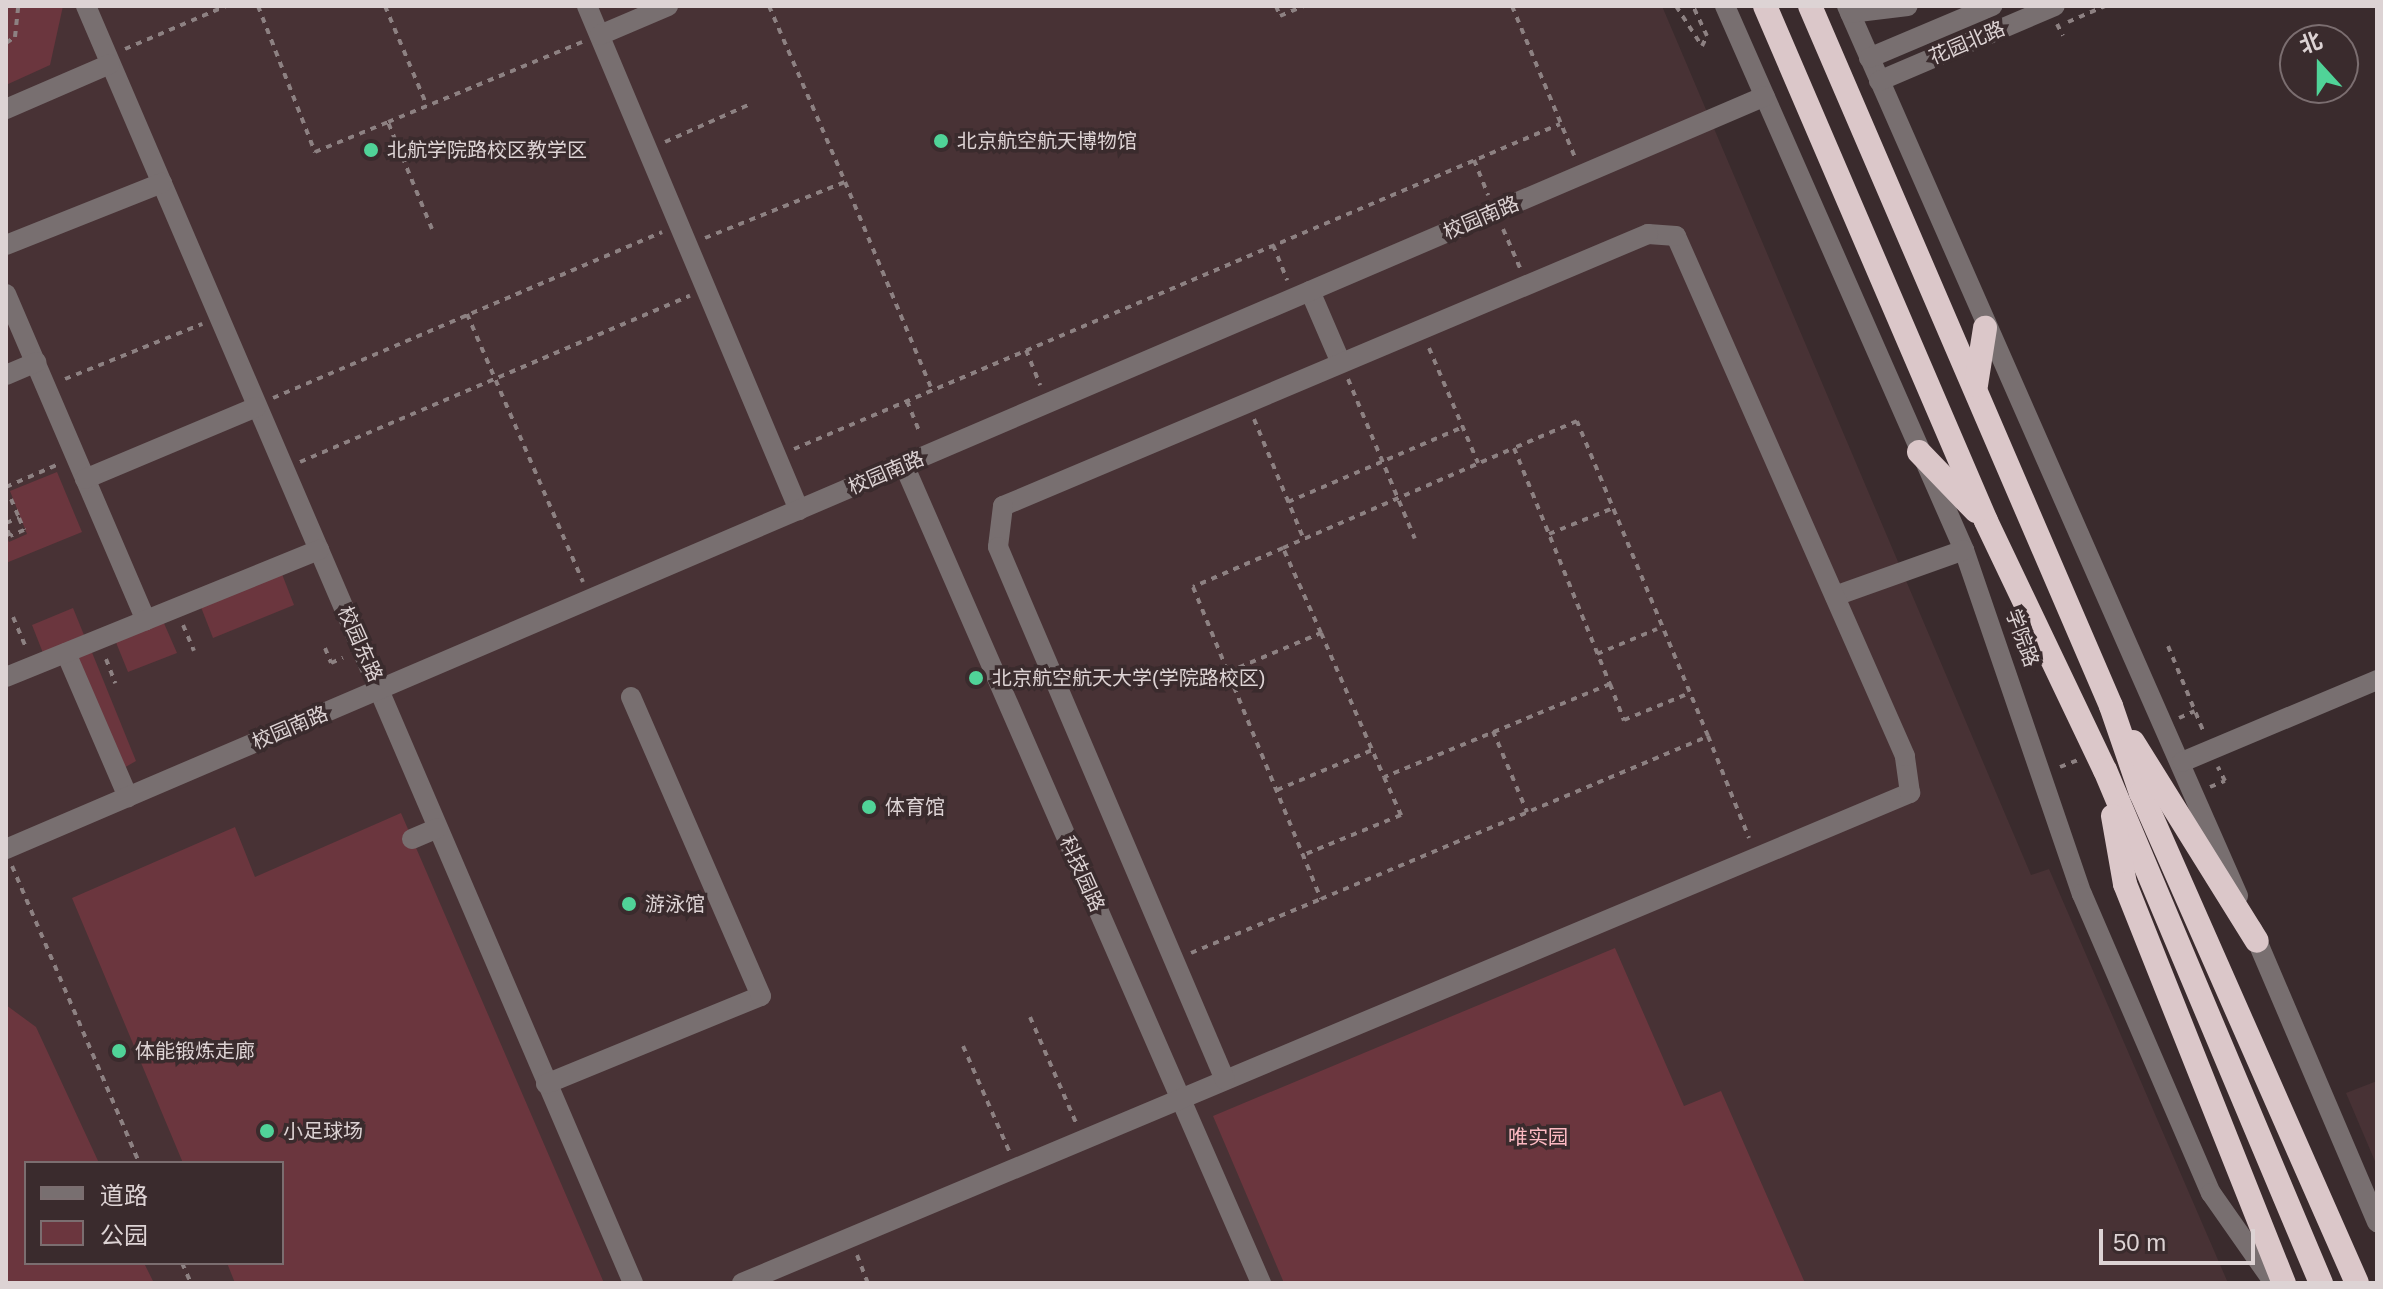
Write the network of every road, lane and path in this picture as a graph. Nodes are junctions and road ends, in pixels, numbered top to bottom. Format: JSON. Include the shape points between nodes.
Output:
{"nodes":[{"id":1,"x":18,"y":6,"type":"edge"},
{"id":2,"x":86,"y":6,"type":"edge"},
{"id":3,"x":226,"y":6,"type":"edge"},
{"id":4,"x":258,"y":6,"type":"edge"},
{"id":5,"x":385,"y":6,"type":"edge"},
{"id":6,"x":587,"y":6,"type":"edge"},
{"id":7,"x":668,"y":6,"type":"edge"},
{"id":8,"x":769,"y":6,"type":"edge"},
{"id":9,"x":1276,"y":6,"type":"edge"},
{"id":10,"x":1304,"y":6,"type":"edge"},
{"id":11,"x":1512,"y":6,"type":"edge"},
{"id":12,"x":1676,"y":6,"type":"edge"},
{"id":13,"x":1693,"y":6,"type":"edge"},
{"id":14,"x":1725,"y":6,"type":"edge"},
{"id":15,"x":1765,"y":6,"type":"edge"},
{"id":16,"x":1810,"y":6,"type":"edge"},
{"id":17,"x":1908,"y":6,"type":"edge"},
{"id":18,"x":1992,"y":6,"type":"edge"},
{"id":19,"x":2055,"y":6,"type":"edge"},
{"id":20,"x":1849,"y":10,"type":"edge"},
{"id":21,"x":600,"y":35,"type":"junction"},
{"id":22,"x":6,"y":43,"type":"edge"},
{"id":23,"x":117,"y":57,"type":"junction"},
{"id":24,"x":1869,"y":58,"type":"junction"},
{"id":25,"x":1879,"y":81,"type":"junction"},
{"id":26,"x":1765,"y":96,"type":"junction"},
{"id":27,"x":748,"y":105,"type":"dead end"},
{"id":28,"x":427,"y":106,"type":"junction"},
{"id":29,"x":6,"y":109,"type":"edge"},
{"id":30,"x":388,"y":122,"type":"junction"},
{"id":31,"x":1560,"y":124,"type":"junction"},
{"id":32,"x":648,"y":150,"type":"junction"},
{"id":33,"x":1583,"y":174,"type":"junction"},
{"id":34,"x":845,"y":182,"type":"junction"},
{"id":35,"x":162,"y":183,"type":"junction"},
{"id":36,"x":679,"y":224,"type":"junction"},
{"id":37,"x":432,"y":229,"type":"dead end"},
{"id":38,"x":6,"y":245,"type":"edge"},
{"id":39,"x":688,"y":245,"type":"junction"},
{"id":40,"x":1273,"y":245,"type":"junction"},
{"id":41,"x":707,"y":289,"type":"junction"},
{"id":42,"x":6,"y":294,"type":"edge"},
{"id":43,"x":1302,"y":295,"type":"junction"},
{"id":44,"x":467,"y":314,"type":"junction"},
{"id":45,"x":207,"y":322,"type":"dead end"},
{"id":46,"x":1985,"y":328,"type":"junction"},
{"id":47,"x":1420,"y":329,"type":"junction"},
{"id":48,"x":1026,"y":350,"type":"junction"},
{"id":49,"x":36,"y":362,"type":"junction"},
{"id":50,"x":1345,"y":372,"type":"junction"},
{"id":51,"x":6,"y":375,"type":"edge"},
{"id":52,"x":496,"y":378,"type":"junction"},
{"id":53,"x":1976,"y":385,"type":"junction"},
{"id":54,"x":46,"y":387,"type":"junction"},
{"id":55,"x":932,"y":390,"type":"junction"},
{"id":56,"x":907,"y":401,"type":"junction"},
{"id":57,"x":1246,"y":402,"type":"junction"},
{"id":58,"x":1047,"y":404,"type":"junction"},
{"id":59,"x":256,"y":407,"type":"junction"},
{"id":60,"x":1463,"y":427,"type":"junction"},
{"id":61,"x":920,"y":434,"type":"dead end"},
{"id":62,"x":1514,"y":448,"type":"junction"},
{"id":63,"x":1919,"y":452,"type":"junction"},
{"id":64,"x":76,"y":457,"type":"junction"},
{"id":65,"x":777,"y":457,"type":"junction"},
{"id":66,"x":1383,"y":461,"type":"junction"},
{"id":67,"x":1478,"y":463,"type":"junction"},
{"id":68,"x":904,"y":465,"type":"junction"},
{"id":69,"x":284,"y":468,"type":"junction"},
{"id":70,"x":85,"y":479,"type":"junction"},
{"id":71,"x":1398,"y":499,"type":"junction"},
{"id":72,"x":9,"y":500,"type":"edge"},
{"id":73,"x":1288,"y":502,"type":"junction"},
{"id":74,"x":1613,"y":508,"type":"junction"},
{"id":75,"x":799,"y":510,"type":"junction"},
{"id":76,"x":19,"y":518,"type":"junction"},
{"id":77,"x":1986,"y":521,"type":"junction"},
{"id":78,"x":6,"y":525,"type":"edge"},
{"id":79,"x":1549,"y":534,"type":"junction"},
{"id":80,"x":1415,"y":539,"type":"dead end"},
{"id":81,"x":1304,"y":540,"type":"junction"},
{"id":82,"x":1283,"y":548,"type":"junction"},
{"id":83,"x":319,"y":550,"type":"junction"},
{"id":84,"x":1964,"y":550,"type":"junction"},
{"id":85,"x":1835,"y":596,"type":"junction"},
{"id":86,"x":590,"y":599,"type":"junction"},
{"id":87,"x":176,"y":608,"type":"junction"},
{"id":88,"x":13,"y":617,"type":"dead end"},
{"id":89,"x":146,"y":620,"type":"junction"},
{"id":90,"x":1657,"y":629,"type":"dead end"},
{"id":91,"x":1321,"y":633,"type":"junction"},
{"id":92,"x":98,"y":640,"type":"junction"},
{"id":93,"x":2168,"y":646,"type":"dead end"},
{"id":94,"x":325,"y":648,"type":"dead end"},
{"id":95,"x":194,"y":651,"type":"dead end"},
{"id":96,"x":66,"y":653,"type":"junction"},
{"id":97,"x":1597,"y":654,"type":"junction"},
{"id":98,"x":348,"y":656,"type":"dead end"},
{"id":99,"x":34,"y":666,"type":"junction"},
{"id":100,"x":1228,"y":672,"type":"junction"},
{"id":101,"x":6,"y":677,"type":"edge"},
{"id":102,"x":2377,"y":680,"type":"edge"},
{"id":103,"x":115,"y":683,"type":"dead end"},
{"id":104,"x":1610,"y":684,"type":"junction"},
{"id":105,"x":380,"y":689,"type":"junction"},
{"id":106,"x":1685,"y":695,"type":"dead end"},
{"id":107,"x":631,"y":697,"type":"dead end"},
{"id":108,"x":2111,"y":706,"type":"junction"},
{"id":109,"x":1493,"y":731,"type":"junction"},
{"id":110,"x":1708,"y":736,"type":"junction"},
{"id":111,"x":2206,"y":737,"type":"dead end"},
{"id":112,"x":1372,"y":750,"type":"junction"},
{"id":113,"x":2182,"y":762,"type":"junction"},
{"id":114,"x":2217,"y":762,"type":"dead end"},
{"id":115,"x":2105,"y":770,"type":"junction"},
{"id":116,"x":2222,"y":775,"type":"dead end"},
{"id":117,"x":1384,"y":777,"type":"junction"},
{"id":118,"x":1277,"y":790,"type":"junction"},
{"id":119,"x":128,"y":797,"type":"junction"},
{"id":120,"x":1527,"y":812,"type":"junction"},
{"id":121,"x":438,"y":828,"type":"junction"},
{"id":122,"x":412,"y":839,"type":"dead end"},
{"id":123,"x":6,"y":851,"type":"edge"},
{"id":124,"x":1303,"y":855,"type":"junction"},
{"id":125,"x":1757,"y":857,"type":"junction"},
{"id":126,"x":1321,"y":899,"type":"junction"},
{"id":127,"x":2257,"y":941,"type":"junction"},
{"id":128,"x":1174,"y":960,"type":"junction"},
{"id":129,"x":1030,"y":1017,"type":"dead end"},
{"id":130,"x":963,"y":1046,"type":"dead end"},
{"id":131,"x":1225,"y":1080,"type":"junction"},
{"id":132,"x":546,"y":1084,"type":"junction"},
{"id":133,"x":1181,"y":1099,"type":"junction"},
{"id":134,"x":1083,"y":1140,"type":"junction"},
{"id":135,"x":138,"y":1161,"type":"edge"},
{"id":136,"x":1016,"y":1168,"type":"junction"},
{"id":137,"x":2377,"y":1222,"type":"edge"},
{"id":138,"x":850,"y":1238,"type":"junction"},
{"id":139,"x":2356,"y":1281,"type":"edge"},
{"id":140,"x":633,"y":1283,"type":"edge"},
{"id":141,"x":742,"y":1283,"type":"edge"},
{"id":142,"x":868,"y":1283,"type":"edge"},
{"id":143,"x":1261,"y":1283,"type":"edge"},
{"id":144,"x":2274,"y":1283,"type":"edge"},
{"id":145,"x":2284,"y":1283,"type":"edge"},
{"id":146,"x":2321,"y":1283,"type":"edge"}],
"edges":[{"from":1,"to":22,"type":"path","via":[[15,37]]},
{"from":2,"to":23,"type":"street","name":"校园东路"},
{"from":3,"to":23,"type":"path"},
{"from":4,"to":30,"type":"path","via":[[315,152]]},
{"from":5,"to":28,"type":"path"},
{"from":6,"to":21,"type":"street"},
{"from":7,"to":21,"type":"street"},
{"from":8,"to":34,"type":"path"},
{"from":9,"to":10,"type":"path","via":[[1280,16]]},
{"from":11,"to":31,"type":"path"},
{"from":12,"to":13,"type":"path","via":[[1702,46],[1707,36]]},
{"from":14,"to":26,"type":"street","name":"学院路"},
{"from":15,"to":77,"type":"highway","name":"学院路"},
{"from":16,"to":53,"type":"highway"},
{"from":17,"to":20,"type":"street"},
{"from":18,"to":24,"type":"street","name":"花园北路"},
{"from":19,"to":25,"type":"street","name":"花园北路"},
{"from":20,"to":24,"type":"street"},
{"from":21,"to":28,"type":"path"},
{"from":21,"to":32,"type":"street"},
{"from":23,"to":29,"type":"street"},
{"from":23,"to":35,"type":"street","name":"校园东路"},
{"from":24,"to":25,"type":"street"},
{"from":25,"to":46,"type":"street"},
{"from":26,"to":33,"type":"street","name":"校园南路"},
{"from":26,"to":63,"type":"street","name":"学院路"},
{"from":27,"to":32,"type":"path"},
{"from":28,"to":30,"type":"path"},
{"from":30,"to":37,"type":"path"},
{"from":31,"to":33,"type":"path"},
{"from":31,"to":40,"type":"path"},
{"from":32,"to":36,"type":"street"},
{"from":33,"to":43,"type":"street","name":"校园南路"},
{"from":34,"to":39,"type":"path"},
{"from":34,"to":55,"type":"path"},
{"from":35,"to":38,"type":"street"},
{"from":35,"to":59,"type":"street","name":"校园东路"},
{"from":36,"to":39,"type":"street"},
{"from":36,"to":44,"type":"path"},
{"from":39,"to":41,"type":"street"},
{"from":40,"to":43,"type":"path"},
{"from":40,"to":48,"type":"path"},
{"from":41,"to":52,"type":"path"},
{"from":41,"to":65,"type":"street"},
{"from":42,"to":49,"type":"street"},
{"from":43,"to":50,"type":"street"},
{"from":43,"to":58,"type":"street","name":"校园南路"},
{"from":44,"to":52,"type":"path"},
{"from":44,"to":59,"type":"path"},
{"from":45,"to":54,"type":"path"},
{"from":46,"to":53,"type":"highway"},
{"from":46,"to":113,"type":"street"},
{"from":47,"to":50,"type":"street"},
{"from":47,"to":60,"type":"path"},
{"from":47,"to":85,"type":"street","via":[[1648,234],[1676,236]]},
{"from":48,"to":55,"type":"path"},
{"from":48,"to":58,"type":"path"},
{"from":49,"to":51,"type":"street"},
{"from":49,"to":54,"type":"street"},
{"from":50,"to":57,"type":"street"},
{"from":50,"to":66,"type":"path"},
{"from":52,"to":69,"type":"path"},
{"from":52,"to":86,"type":"path"},
{"from":53,"to":108,"type":"highway"},
{"from":54,"to":64,"type":"street"},
{"from":55,"to":56,"type":"path"},
{"from":56,"to":61,"type":"path"},
{"from":56,"to":65,"type":"path"},
{"from":57,"to":73,"type":"path"},
{"from":57,"to":128,"type":"street","via":[[1003,506],[998,547]]},
{"from":58,"to":68,"type":"street","name":"校园南路"},
{"from":59,"to":69,"type":"street","name":"校园东路"},
{"from":59,"to":70,"type":"street"},
{"from":60,"to":66,"type":"path"},
{"from":60,"to":67,"type":"path"},
{"from":62,"to":67,"type":"path"},
{"from":62,"to":74,"type":"path","via":[[1577,421]]},
{"from":62,"to":79,"type":"path"},
{"from":63,"to":77,"type":"highway"},
{"from":63,"to":84,"type":"street","name":"学院路"},
{"from":64,"to":70,"type":"street"},
{"from":64,"to":72,"type":"path","via":[[6,487]]},
{"from":65,"to":75,"type":"street"},
{"from":66,"to":71,"type":"path"},
{"from":66,"to":73,"type":"path"},
{"from":67,"to":71,"type":"path"},
{"from":68,"to":75,"type":"street","name":"校园南路"},
{"from":68,"to":133,"type":"street","name":"科技园路"},
{"from":69,"to":83,"type":"street","name":"校园东路"},
{"from":70,"to":89,"type":"street"},
{"from":71,"to":80,"type":"path"},
{"from":71,"to":81,"type":"path"},
{"from":72,"to":76,"type":"path"},
{"from":73,"to":81,"type":"path"},
{"from":74,"to":79,"type":"path"},
{"from":74,"to":110,"type":"path"},
{"from":75,"to":86,"type":"street","name":"校园南路"},
{"from":76,"to":78,"type":"path"},
{"from":76,"to":78,"type":"path","via":[[24,530],[10,536]]},
{"from":77,"to":115,"type":"highway","name":"学院路"},
{"from":79,"to":97,"type":"path"},
{"from":81,"to":82,"type":"path"},
{"from":82,"to":91,"type":"path"},
{"from":82,"to":100,"type":"path","via":[[1193,587]]},
{"from":83,"to":87,"type":"street"},
{"from":83,"to":105,"type":"street","name":"校园东路"},
{"from":84,"to":85,"type":"street"},
{"from":84,"to":144,"type":"street","name":"学院路","via":[[2082,894],[2211,1193]]},
{"from":85,"to":125,"type":"street","via":[[1905,756],[1910,793]]},
{"from":86,"to":105,"type":"street","name":"校园南路"},
{"from":87,"to":89,"type":"street"},
{"from":87,"to":95,"type":"path"},
{"from":88,"to":99,"type":"path"},
{"from":89,"to":92,"type":"street"},
{"from":90,"to":97,"type":"path"},
{"from":91,"to":100,"type":"path"},
{"from":91,"to":112,"type":"path"},
{"from":92,"to":96,"type":"street"},
{"from":92,"to":103,"type":"path"},
{"from":93,"to":111,"type":"path"},
{"from":94,"to":98,"type":"path","via":[[331,663]]},
{"from":96,"to":99,"type":"street"},
{"from":96,"to":119,"type":"street"},
{"from":97,"to":104,"type":"path"},
{"from":99,"to":101,"type":"street"},
{"from":100,"to":118,"type":"path"},
{"from":102,"to":113,"type":"street"},
{"from":104,"to":106,"type":"path","via":[[1624,720]]},
{"from":104,"to":109,"type":"path"},
{"from":105,"to":119,"type":"street","name":"校园南路"},
{"from":105,"to":121,"type":"street","name":"校园东路"},
{"from":107,"to":132,"type":"street","via":[[761,996]]},
{"from":108,"to":127,"type":"highway"},
{"from":108,"to":139,"type":"highway","via":[[2141,793]]},
{"from":109,"to":117,"type":"path"},
{"from":109,"to":120,"type":"path"},
{"from":110,"to":120,"type":"path"},
{"from":110,"to":125,"type":"path"},
{"from":112,"to":117,"type":"path"},
{"from":112,"to":118,"type":"path"},
{"from":113,"to":127,"type":"street"},
{"from":114,"to":116,"type":"path"},
{"from":115,"to":145,"type":"highway","via":[[2125,884]]},
{"from":115,"to":146,"type":"highway","name":"学院路"},
{"from":117,"to":124,"type":"path","via":[[1401,815]]},
{"from":118,"to":124,"type":"path"},
{"from":119,"to":123,"type":"street","name":"校园南路"},
{"from":120,"to":126,"type":"path"},
{"from":121,"to":122,"type":"street"},
{"from":121,"to":132,"type":"street","name":"校园东路"},
{"from":123,"to":135,"type":"path"},
{"from":124,"to":126,"type":"path"},
{"from":125,"to":131,"type":"street"},
{"from":126,"to":128,"type":"path"},
{"from":127,"to":137,"type":"street"},
{"from":128,"to":131,"type":"street"},
{"from":129,"to":134,"type":"path"},
{"from":130,"to":136,"type":"path"},
{"from":131,"to":133,"type":"street"},
{"from":132,"to":140,"type":"street","name":"校园东路"},
{"from":133,"to":134,"type":"street"},
{"from":133,"to":143,"type":"street","name":"科技园路"},
{"from":134,"to":136,"type":"street"},
{"from":136,"to":138,"type":"street"},
{"from":138,"to":141,"type":"street"},
{"from":138,"to":142,"type":"path"}]}
